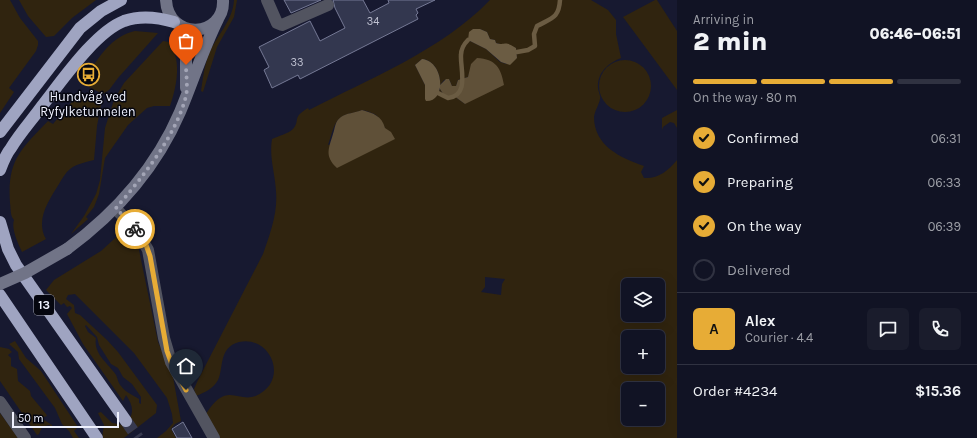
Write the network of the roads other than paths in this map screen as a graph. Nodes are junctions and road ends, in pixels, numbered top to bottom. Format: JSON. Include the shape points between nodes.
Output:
{"nodes":[{"id":1,"x":121,"y":0,"type":"edge"},
{"id":2,"x":166,"y":0,"type":"edge"},
{"id":3,"x":223,"y":0,"type":"edge"},
{"id":4,"x":267,"y":0,"type":"edge"},
{"id":5,"x":328,"y":5,"type":"dead end"},
{"id":6,"x":218,"y":19,"type":"junction"},
{"id":7,"x":177,"y":24,"type":"junction"},
{"id":8,"x":186,"y":95,"type":"junction"},
{"id":9,"x":0,"y":132,"type":"edge"},
{"id":10,"x":0,"y":170,"type":"edge"},
{"id":11,"x":116,"y":208,"type":"junction"},
{"id":12,"x":0,"y":222,"type":"edge"},
{"id":13,"x":0,"y":284,"type":"edge"},
{"id":14,"x":0,"y":295,"type":"edge"},
{"id":15,"x":0,"y":402,"type":"edge"},
{"id":16,"x":126,"y":421,"type":"tunnel mouth"},
{"id":17,"x":25,"y":438,"type":"edge"},
{"id":18,"x":97,"y":438,"type":"edge"},
{"id":19,"x":214,"y":438,"type":"edge"}],
"edges":[{"from":1,"to":9,"type":"highway","via":[[101,10],[80,28]]},
{"from":2,"to":7,"type":"main road","via":[[169,15]]},
{"from":3,"to":6,"type":"main road","via":[[222,12]]},
{"from":4,"to":5,"type":"street","via":[[277,23],[282,25]]},
{"from":6,"to":7,"type":"main road","via":[[208,27],[197,30]]},
{"from":6,"to":8,"type":"main road","via":[[208,37]]},
{"from":7,"to":8,"type":"main road","via":[[186,51]]},
{"from":7,"to":10,"type":"highway","via":[[152,16],[136,18],[122,22],[99,38],[16,140]]},
{"from":8,"to":11,"type":"main road","via":[[164,144]]},
{"from":11,"to":13,"type":"main road","bridge":true,"via":[[67,249]]},
{"from":11,"to":19,"type":"street","via":[[138,231],[148,250],[164,338],[171,362]]},
{"from":12,"to":16,"type":"highway","number":"13","via":[[16,265]]},
{"from":14,"to":18,"type":"highway","number":"13"},
{"from":15,"to":17,"type":"street"}]}
